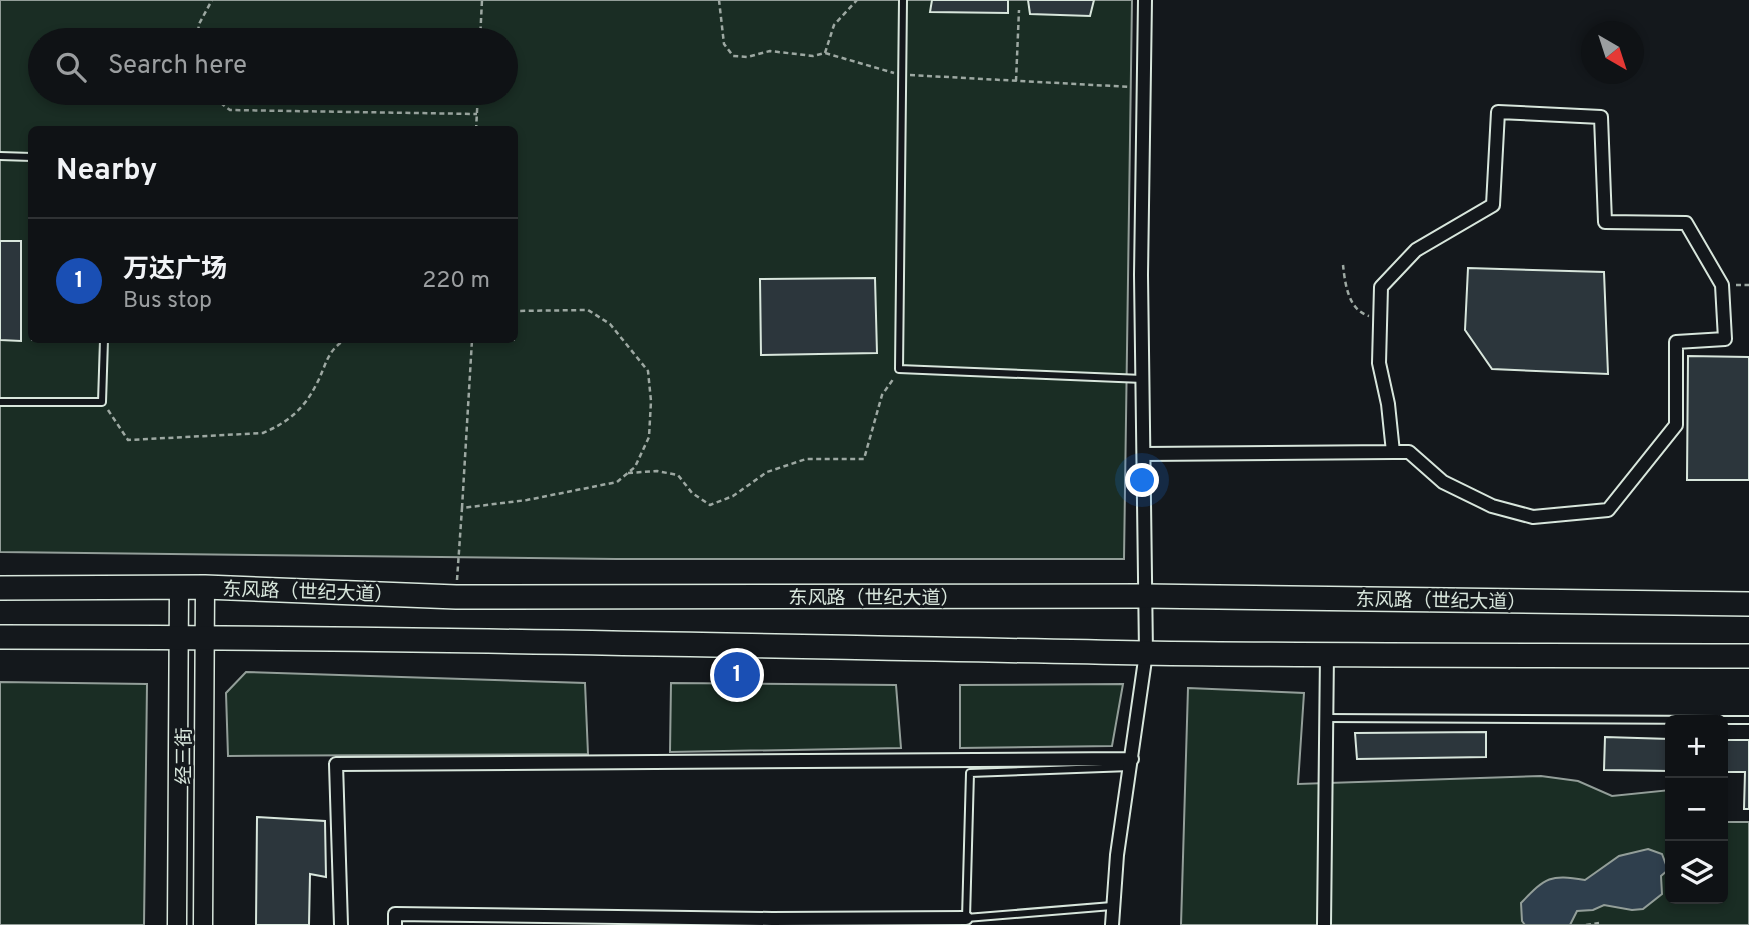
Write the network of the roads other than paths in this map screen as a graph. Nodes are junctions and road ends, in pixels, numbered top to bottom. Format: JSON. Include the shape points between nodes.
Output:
{"nodes":[{"id":1,"x":903,"y":0,"type":"edge"},
{"id":2,"x":1145,"y":0,"type":"edge"},
{"id":3,"x":0,"y":156,"type":"edge"},
{"id":4,"x":28,"y":157,"type":"edge"},
{"id":5,"x":104,"y":343,"type":"edge"},
{"id":6,"x":1143,"y":379,"type":"junction"},
{"id":7,"x":0,"y":402,"type":"edge"},
{"id":8,"x":1393,"y":452,"type":"junction"},
{"id":9,"x":1144,"y":454,"type":"junction"},
{"id":10,"x":179,"y":587,"type":"junction"},
{"id":11,"x":205,"y":587,"type":"junction"},
{"id":12,"x":0,"y":588,"type":"edge"},
{"id":13,"x":1146,"y":596,"type":"junction"},
{"id":14,"x":1749,"y":604,"type":"edge"},
{"id":15,"x":0,"y":637,"type":"edge"},
{"id":16,"x":179,"y":637,"type":"junction"},
{"id":17,"x":204,"y":637,"type":"junction"},
{"id":18,"x":1146,"y":653,"type":"junction"},
{"id":19,"x":1327,"y":653,"type":"junction"},
{"id":20,"x":1749,"y":656,"type":"edge"},
{"id":21,"x":1326,"y":718,"type":"junction"},
{"id":22,"x":1665,"y":720,"type":"edge"},
{"id":23,"x":1728,"y":720,"type":"edge"},
{"id":24,"x":1749,"y":720,"type":"edge"},
{"id":25,"x":1131,"y":763,"type":"junction"},
{"id":26,"x":1112,"y":906,"type":"junction"},
{"id":27,"x":966,"y":918,"type":"junction"},
{"id":28,"x":933,"y":922,"type":"edge"},
{"id":29,"x":177,"y":925,"type":"edge"},
{"id":30,"x":203,"y":925,"type":"edge"},
{"id":31,"x":341,"y":925,"type":"edge"},
{"id":32,"x":395,"y":925,"type":"edge"},
{"id":33,"x":1112,"y":925,"type":"edge"},
{"id":34,"x":1324,"y":925,"type":"edge"}],
"edges":[{"from":1,"to":6,"type":"lane","via":[[900,369]]},
{"from":2,"to":6,"type":"street"},
{"from":3,"to":4,"type":"lane"},
{"from":5,"to":7,"type":"lane","via":[[102,402]]},
{"from":6,"to":9,"type":"street"},
{"from":8,"to":8,"type":"street","via":[[1409,452],[1443,482],[1502,509],[1533,517],[1608,510],[1676,425],[1676,342],[1725,339],[1722,285],[1686,223],[1605,222],[1601,117],[1498,112],[1493,205],[1416,250],[1381,287],[1379,363]]},
{"from":8,"to":9,"type":"street"},
{"from":9,"to":13,"type":"street"},
{"from":10,"to":11,"type":"highway","name":"东风路（世纪大道）"},
{"from":10,"to":12,"type":"highway","name":"东风路（世纪大道）"},
{"from":10,"to":16,"type":"main road","name":"经三街"},
{"from":11,"to":13,"type":"highway","name":"东风路（世纪大道）","via":[[456,597]]},
{"from":11,"to":17,"type":"main road","name":"经三街"},
{"from":13,"to":14,"type":"highway","name":"东风路（世纪大道）"},
{"from":13,"to":18,"type":"street"},
{"from":15,"to":16,"type":"highway"},
{"from":16,"to":17,"type":"highway"},
{"from":16,"to":29,"type":"main road","name":"经三街"},
{"from":17,"to":18,"type":"highway"},
{"from":17,"to":30,"type":"main road","name":"经三街"},
{"from":18,"to":19,"type":"highway"},
{"from":18,"to":25,"type":"street"},
{"from":19,"to":20,"type":"highway"},
{"from":19,"to":21,"type":"street"},
{"from":21,"to":22,"type":"lane"},
{"from":21,"to":34,"type":"street"},
{"from":23,"to":24,"type":"lane"},
{"from":25,"to":26,"type":"street"},
{"from":25,"to":27,"type":"lane","via":[[970,773]]},
{"from":25,"to":31,"type":"street","via":[[336,764]]},
{"from":26,"to":27,"type":"lane"},
{"from":26,"to":33,"type":"street"},
{"from":27,"to":28,"type":"street"},
{"from":28,"to":32,"type":"street","via":[[395,914]]}]}
